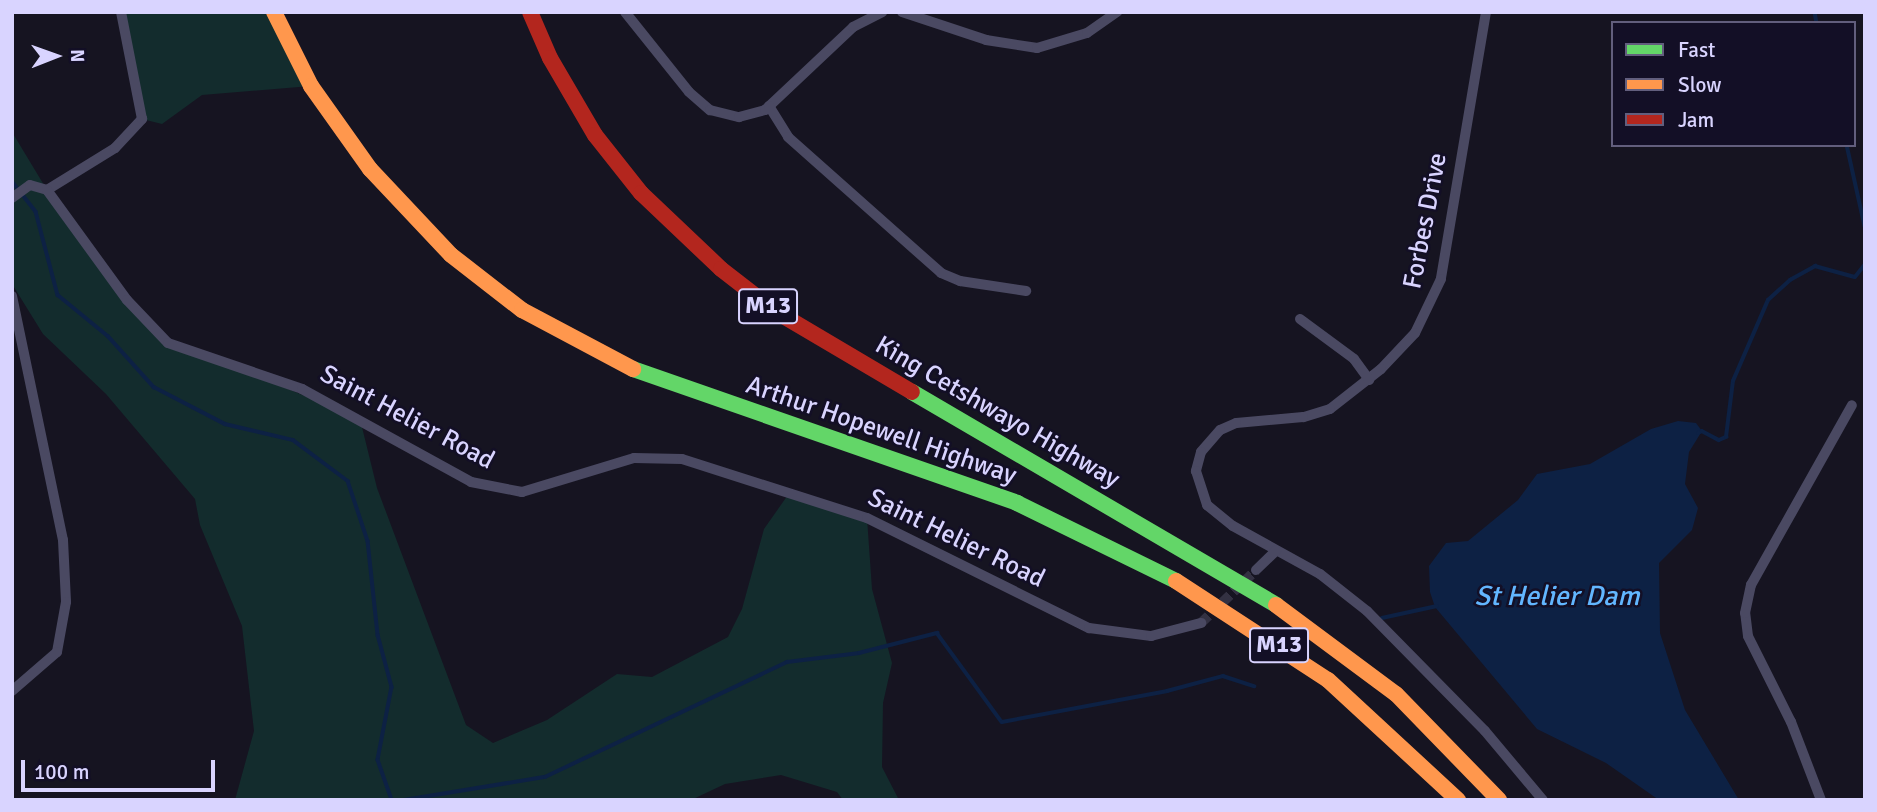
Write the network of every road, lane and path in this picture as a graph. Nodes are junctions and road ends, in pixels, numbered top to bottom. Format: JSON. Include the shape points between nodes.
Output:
{"nodes":[{"id":1,"x":121,"y":12,"type":"edge"},
{"id":2,"x":274,"y":12,"type":"edge"},
{"id":3,"x":530,"y":12,"type":"edge"},
{"id":4,"x":625,"y":12,"type":"edge"},
{"id":5,"x":902,"y":12,"type":"edge"},
{"id":6,"x":1117,"y":12,"type":"edge"},
{"id":7,"x":1486,"y":12,"type":"edge"},
{"id":8,"x":878,"y":13,"type":"edge"},
{"id":9,"x":769,"y":106,"type":"junction"},
{"id":10,"x":47,"y":190,"type":"junction"},
{"id":11,"x":12,"y":198,"type":"edge"},
{"id":12,"x":1026,"y":291,"type":"dead end"},
{"id":13,"x":12,"y":296,"type":"edge"},
{"id":14,"x":1300,"y":319,"type":"dead end"},
{"id":15,"x":1369,"y":380,"type":"junction"},
{"id":16,"x":1852,"y":405,"type":"dead end"},
{"id":17,"x":1276,"y":551,"type":"junction"},
{"id":18,"x":1256,"y":570,"type":"tunnel mouth"},
{"id":19,"x":1202,"y":623,"type":"tunnel mouth"},
{"id":20,"x":12,"y":691,"type":"edge"},
{"id":21,"x":1458,"y":800,"type":"edge"},
{"id":22,"x":1499,"y":800,"type":"edge"},
{"id":23,"x":1543,"y":800,"type":"edge"},
{"id":24,"x":1821,"y":800,"type":"edge"}],
"edges":[{"from":1,"to":10,"type":"street","via":[[142,119],[114,148]]},
{"from":2,"to":21,"type":"highway","name":"Arthur Hopewell Highway","number":"M13","via":[[331,117],[401,204],[451,255],[522,310],[602,355],[671,385],[965,484],[1074,528],[1156,569],[1328,680]]},
{"from":3,"to":22,"type":"highway","name":"King Cetshwayo Highway","number":"M13","via":[[550,58],[595,135],[641,193],[722,269],[787,319],[1285,611],[1396,694]]},
{"from":4,"to":9,"type":"street","via":[[689,92],[710,110],[739,117]]},
{"from":5,"to":6,"type":"street","via":[[986,40],[1037,48],[1077,37]]},
{"from":7,"to":15,"type":"street","name":"Forbes Drive","via":[[1441,279],[1415,332]]},
{"from":8,"to":9,"type":"street","via":[[853,27]]},
{"from":9,"to":12,"type":"street","via":[[788,137],[942,273],[960,281]]},
{"from":10,"to":11,"type":"street","via":[[22,187]]},
{"from":10,"to":19,"type":"street","name":"Saint Helier Road","via":[[127,300],[168,343],[302,389],[471,482],[494,489],[532,491],[634,458],[666,456],[867,518],[1089,628],[1152,636]]},
{"from":13,"to":20,"type":"street","via":[[63,540],[66,602],[57,652]]},
{"from":14,"to":15,"type":"street","via":[[1354,359]]},
{"from":15,"to":17,"type":"street","name":"Forbes Drive","via":[[1315,415],[1236,423],[1212,437],[1201,452],[1196,471],[1206,506]]},
{"from":16,"to":24,"type":"street","via":[[1751,585],[1745,613],[1748,636],[1791,722]]},
{"from":17,"to":18,"type":"street"},
{"from":17,"to":23,"type":"street","via":[[1320,574],[1374,618],[1485,732]]}]}
